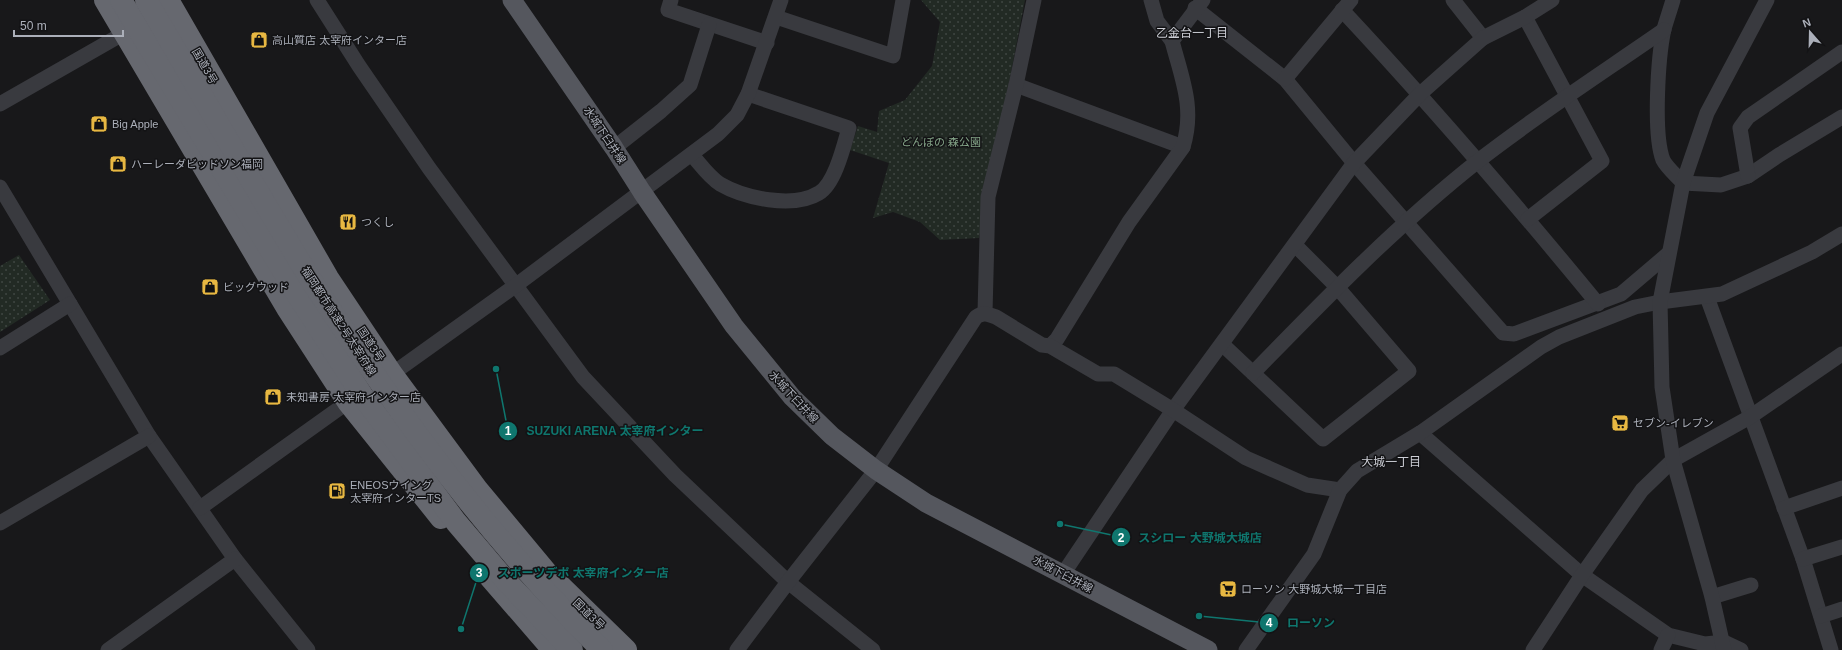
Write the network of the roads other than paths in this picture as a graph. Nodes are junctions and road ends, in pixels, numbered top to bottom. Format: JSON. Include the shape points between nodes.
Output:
{"nodes":[{"id":1,"x":105,"y":0,"type":"edge"},
{"id":2,"x":121,"y":0,"type":"edge"},
{"id":3,"x":146,"y":0,"type":"edge"},
{"id":4,"x":318,"y":0,"type":"edge"},
{"id":5,"x":512,"y":0,"type":"edge"},
{"id":6,"x":671,"y":0,"type":"edge"},
{"id":7,"x":781,"y":0,"type":"edge"},
{"id":8,"x":903,"y":0,"type":"edge"},
{"id":9,"x":1034,"y":0,"type":"edge"},
{"id":10,"x":1151,"y":0,"type":"edge"},
{"id":11,"x":1453,"y":0,"type":"edge"},
{"id":12,"x":1552,"y":0,"type":"edge"},
{"id":13,"x":1673,"y":0,"type":"edge"},
{"id":14,"x":1767,"y":0,"type":"edge"},
{"id":15,"x":172,"y":2,"type":"edge"},
{"id":16,"x":1199,"y":4,"type":"edge"},
{"id":17,"x":1346,"y":5,"type":"edge"},
{"id":18,"x":776,"y":16,"type":"junction"},
{"id":19,"x":1525,"y":17,"type":"junction"},
{"id":20,"x":710,"y":25,"type":"junction"},
{"id":21,"x":1664,"y":30,"type":"junction"},
{"id":22,"x":124,"y":32,"type":"junction"},
{"id":23,"x":1483,"y":38,"type":"junction"},
{"id":24,"x":1172,"y":41,"type":"junction"},
{"id":25,"x":767,"y":43,"type":"junction"},
{"id":26,"x":1842,"y":52,"type":"edge"},
{"id":27,"x":1285,"y":79,"type":"junction"},
{"id":28,"x":1016,"y":85,"type":"junction"},
{"id":29,"x":748,"y":94,"type":"junction"},
{"id":30,"x":1420,"y":94,"type":"junction"},
{"id":31,"x":1568,"y":96,"type":"junction"},
{"id":32,"x":0,"y":104,"type":"edge"},
{"id":33,"x":1842,"y":117,"type":"edge"},
{"id":34,"x":1183,"y":147,"type":"junction"},
{"id":35,"x":614,"y":148,"type":"junction"},
{"id":36,"x":692,"y":155,"type":"junction"},
{"id":37,"x":1478,"y":161,"type":"junction"},
{"id":38,"x":1354,"y":164,"type":"junction"},
{"id":39,"x":1748,"y":176,"type":"junction"},
{"id":40,"x":1683,"y":183,"type":"junction"},
{"id":41,"x":0,"y":187,"type":"edge"},
{"id":42,"x":642,"y":192,"type":"junction"},
{"id":43,"x":1528,"y":219,"type":"junction"},
{"id":44,"x":1406,"y":223,"type":"junction"},
{"id":45,"x":1842,"y":234,"type":"edge"},
{"id":46,"x":1295,"y":245,"type":"junction"},
{"id":47,"x":1668,"y":254,"type":"junction"},
{"id":48,"x":515,"y":286,"type":"junction"},
{"id":49,"x":1337,"y":287,"type":"junction"},
{"id":50,"x":1707,"y":297,"type":"junction"},
{"id":51,"x":1660,"y":302,"type":"junction"},
{"id":52,"x":70,"y":304,"type":"junction"},
{"id":53,"x":1598,"y":304,"type":"junction"},
{"id":54,"x":985,"y":313,"type":"junction"},
{"id":55,"x":1222,"y":344,"type":"junction"},
{"id":56,"x":1050,"y":346,"type":"junction"},
{"id":57,"x":0,"y":348,"type":"edge"},
{"id":58,"x":1842,"y":354,"type":"edge"},
{"id":59,"x":1253,"y":373,"type":"junction"},
{"id":60,"x":392,"y":374,"type":"junction"},
{"id":61,"x":348,"y":402,"type":"junction"},
{"id":62,"x":1173,"y":410,"type":"junction"},
{"id":63,"x":1750,"y":417,"type":"junction"},
{"id":64,"x":1420,"y":433,"type":"junction"},
{"id":65,"x":149,"y":436,"type":"junction"},
{"id":66,"x":1673,"y":460,"type":"junction"},
{"id":67,"x":876,"y":470,"type":"junction"},
{"id":68,"x":1842,"y":488,"type":"edge"},
{"id":69,"x":1340,"y":490,"type":"junction"},
{"id":70,"x":200,"y":508,"type":"junction"},
{"id":71,"x":1784,"y":508,"type":"junction"},
{"id":72,"x":0,"y":523,"type":"edge"},
{"id":73,"x":1842,"y":547,"type":"edge"},
{"id":74,"x":235,"y":559,"type":"junction"},
{"id":75,"x":1803,"y":559,"type":"junction"},
{"id":76,"x":1063,"y":574,"type":"junction"},
{"id":77,"x":1582,"y":575,"type":"junction"},
{"id":78,"x":788,"y":582,"type":"junction"},
{"id":79,"x":1751,"y":585,"type":"dead end"},
{"id":80,"x":1712,"y":597,"type":"junction"},
{"id":81,"x":1842,"y":609,"type":"edge"},
{"id":82,"x":1821,"y":616,"type":"junction"},
{"id":83,"x":1668,"y":635,"type":"junction"},
{"id":84,"x":1724,"y":646,"type":"edge"},
{"id":85,"x":1535,"y":649,"type":"edge"},
{"id":86,"x":108,"y":650,"type":"edge"},
{"id":87,"x":308,"y":650,"type":"edge"},
{"id":88,"x":553,"y":650,"type":"edge"},
{"id":89,"x":572,"y":650,"type":"edge"},
{"id":90,"x":602,"y":650,"type":"edge"},
{"id":91,"x":626,"y":650,"type":"edge"},
{"id":92,"x":737,"y":650,"type":"edge"},
{"id":93,"x":873,"y":650,"type":"edge"},
{"id":94,"x":1208,"y":650,"type":"edge"},
{"id":95,"x":1246,"y":650,"type":"edge"},
{"id":96,"x":1661,"y":650,"type":"edge"},
{"id":97,"x":1741,"y":650,"type":"edge"},
{"id":98,"x":1832,"y":650,"type":"edge"}],
"edges":[{"from":1,"to":22,"type":"highway"},
{"from":2,"to":89,"type":"highway","name":"福岡都市高速2号太宰府線","bridge":true,"via":[[297,294],[362,394],[456,522],[508,583]]},
{"from":3,"to":90,"type":"highway","name":"福岡都市高速2号太宰府線","bridge":true,"via":[[314,284],[379,382],[474,509]]},
{"from":4,"to":48,"type":"street","via":[[424,162]]},
{"from":5,"to":35,"type":"main road","name":"水城下臼井線"},
{"from":6,"to":20,"type":"street","via":[[668,10]]},
{"from":7,"to":18,"type":"street"},
{"from":8,"to":18,"type":"street","via":[[893,56]]},
{"from":9,"to":28,"type":"street"},
{"from":10,"to":24,"type":"street","via":[[1157,22]]},
{"from":11,"to":23,"type":"street"},
{"from":12,"to":19,"type":"street"},
{"from":13,"to":21,"type":"street"},
{"from":14,"to":40,"type":"street","via":[[1707,113]]},
{"from":15,"to":22,"type":"street"},
{"from":15,"to":60,"type":"highway","name":"国道3号","via":[[328,278]]},
{"from":16,"to":24,"type":"street"},
{"from":16,"to":27,"type":"street"},
{"from":17,"to":27,"type":"street"},
{"from":17,"to":30,"type":"street"},
{"from":18,"to":25,"type":"street"},
{"from":19,"to":23,"type":"street"},
{"from":19,"to":31,"type":"street"},
{"from":20,"to":25,"type":"street"},
{"from":20,"to":35,"type":"street","via":[[690,85]]},
{"from":21,"to":31,"type":"street"},
{"from":21,"to":40,"type":"street","via":[[1658,77],[1660,147],[1664,161]]},
{"from":22,"to":32,"type":"street"},
{"from":22,"to":61,"type":"highway","via":[[286,308]]},
{"from":23,"to":30,"type":"street"},
{"from":24,"to":34,"type":"street","via":[[1189,106]]},
{"from":25,"to":29,"type":"street"},
{"from":26,"to":39,"type":"street","via":[[1748,117],[1740,128]]},
{"from":27,"to":38,"type":"street"},
{"from":28,"to":34,"type":"street"},
{"from":28,"to":54,"type":"street","via":[[988,197]]},
{"from":29,"to":36,"type":"street","via":[[737,114]]},
{"from":29,"to":36,"type":"street","via":[[849,128],[833,177],[820,193],[790,202],[753,197],[719,183]]},
{"from":30,"to":37,"type":"street"},
{"from":30,"to":38,"type":"street"},
{"from":31,"to":37,"type":"street"},
{"from":31,"to":43,"type":"street","via":[[1602,161]]},
{"from":33,"to":39,"type":"street","via":[[1779,154]]},
{"from":34,"to":56,"type":"street","via":[[1129,222]]},
{"from":35,"to":42,"type":"main road","name":"水城下臼井線"},
{"from":36,"to":42,"type":"street"},
{"from":37,"to":43,"type":"street"},
{"from":37,"to":44,"type":"street"},
{"from":38,"to":44,"type":"street"},
{"from":38,"to":46,"type":"street"},
{"from":39,"to":40,"type":"street","via":[[1721,185]]},
{"from":40,"to":47,"type":"street"},
{"from":41,"to":52,"type":"street"},
{"from":42,"to":48,"type":"street"},
{"from":42,"to":67,"type":"main road","name":"水城下臼井線","via":[[730,320],[767,368],[832,436]]},
{"from":43,"to":53,"type":"street"},
{"from":44,"to":49,"type":"street"},
{"from":44,"to":53,"type":"street","via":[[1503,333],[1514,334]]},
{"from":45,"to":50,"type":"street","via":[[1812,252],[1722,294]]},
{"from":46,"to":49,"type":"street"},
{"from":46,"to":55,"type":"street"},
{"from":47,"to":51,"type":"street"},
{"from":47,"to":53,"type":"street","via":[[1621,294]]},
{"from":48,"to":60,"type":"street"},
{"from":48,"to":78,"type":"street","via":[[583,377],[675,475]]},
{"from":49,"to":59,"type":"street"},
{"from":49,"to":59,"type":"street","via":[[1409,371],[1324,439]]},
{"from":50,"to":51,"type":"street"},
{"from":50,"to":63,"type":"street"},
{"from":51,"to":64,"type":"street","via":[[1635,307],[1540,347]]},
{"from":51,"to":66,"type":"street","via":[[1662,386]]},
{"from":52,"to":57,"type":"street"},
{"from":52,"to":65,"type":"street"},
{"from":54,"to":56,"type":"street","via":[[1042,345]]},
{"from":54,"to":67,"type":"street","via":[[976,318]]},
{"from":55,"to":59,"type":"street"},
{"from":55,"to":62,"type":"street"},
{"from":56,"to":62,"type":"street","via":[[1098,374],[1114,374]]},
{"from":58,"to":63,"type":"street"},
{"from":60,"to":91,"type":"highway","name":"国道3号","via":[[477,489],[547,573]]},
{"from":61,"to":70,"type":"street"},
{"from":61,"to":88,"type":"highway","via":[[441,518]]},
{"from":62,"to":69,"type":"street","via":[[1246,458],[1307,485]]},
{"from":62,"to":76,"type":"street"},
{"from":63,"to":66,"type":"street"},
{"from":63,"to":71,"type":"street"},
{"from":64,"to":69,"type":"street","via":[[1357,471]]},
{"from":64,"to":77,"type":"street"},
{"from":65,"to":70,"type":"street"},
{"from":65,"to":72,"type":"street"},
{"from":66,"to":77,"type":"street","via":[[1642,490]]},
{"from":66,"to":80,"type":"street"},
{"from":67,"to":76,"type":"main road","name":"水城下臼井線","via":[[926,503]]},
{"from":67,"to":78,"type":"street"},
{"from":68,"to":71,"type":"street"},
{"from":69,"to":95,"type":"street","via":[[1314,554]]},
{"from":70,"to":74,"type":"street"},
{"from":71,"to":75,"type":"street"},
{"from":73,"to":75,"type":"street"},
{"from":74,"to":86,"type":"street"},
{"from":74,"to":87,"type":"street"},
{"from":75,"to":82,"type":"street"},
{"from":76,"to":94,"type":"main road","name":"水城下臼井線"},
{"from":77,"to":83,"type":"street"},
{"from":77,"to":85,"type":"street"},
{"from":78,"to":92,"type":"street"},
{"from":78,"to":93,"type":"street"},
{"from":79,"to":80,"type":"street"},
{"from":80,"to":84,"type":"street"},
{"from":81,"to":82,"type":"street"},
{"from":82,"to":98,"type":"street"},
{"from":83,"to":84,"type":"street"},
{"from":83,"to":96,"type":"street"},
{"from":84,"to":97,"type":"street"}]}
